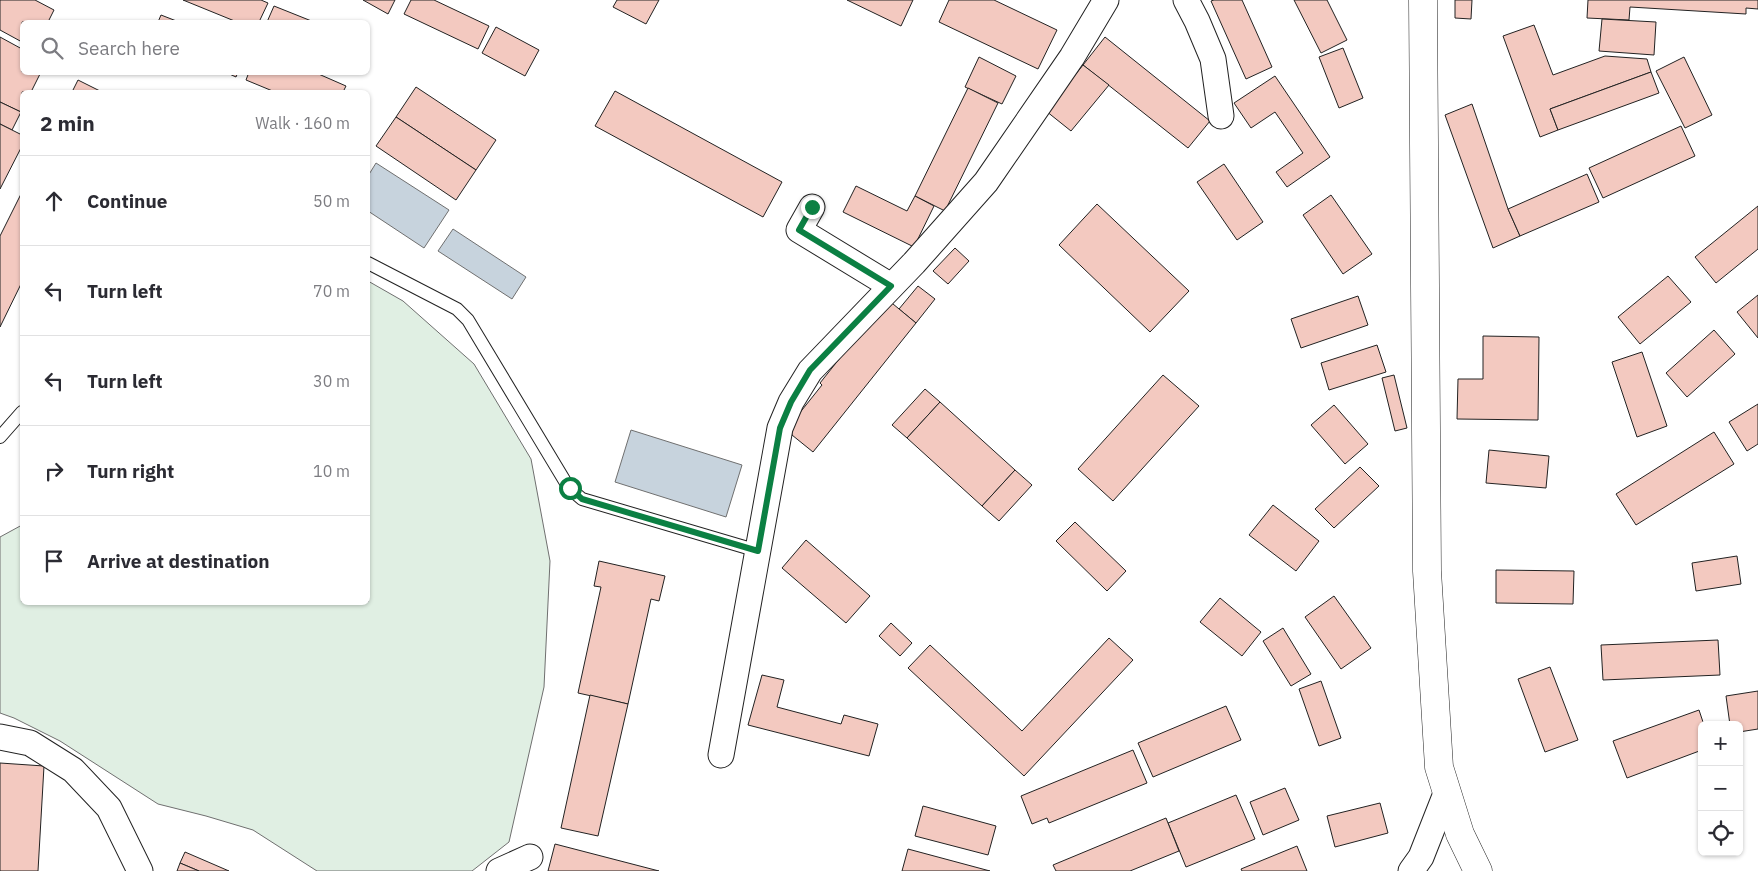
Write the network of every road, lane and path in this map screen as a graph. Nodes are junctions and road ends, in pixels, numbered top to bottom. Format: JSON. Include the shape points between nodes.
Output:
{"nodes":[{"id":1,"x":1106,"y":0,"type":"edge"},
{"id":2,"x":1186,"y":0,"type":"edge"},
{"id":3,"x":1423,"y":0,"type":"edge"},
{"id":4,"x":1221,"y":116,"type":"dead end"},
{"id":5,"x":812,"y":207,"type":"dead end"},
{"id":6,"x":370,"y":264,"type":"edge"},
{"id":7,"x":891,"y":286,"type":"junction"},
{"id":8,"x":20,"y":414,"type":"edge"},
{"id":9,"x":0,"y":436,"type":"edge"},
{"id":10,"x":758,"y":551,"type":"junction"},
{"id":11,"x":0,"y":737,"type":"edge"},
{"id":12,"x":721,"y":755,"type":"dead end"},
{"id":13,"x":1447,"y":791,"type":"junction"},
{"id":14,"x":530,"y":857,"type":"dead end"},
{"id":15,"x":140,"y":871,"type":"edge"},
{"id":16,"x":499,"y":871,"type":"edge"},
{"id":17,"x":1411,"y":871,"type":"edge"},
{"id":18,"x":1478,"y":871,"type":"edge"}],
"edges":[{"from":1,"to":7,"type":"street","via":[[1072,58],[986,182]]},
{"from":2,"to":4,"type":"street","via":[[1213,59]]},
{"from":3,"to":13,"type":"street","via":[[1427,572],[1440,767]]},
{"from":5,"to":7,"type":"street","via":[[799,230]]},
{"from":6,"to":10,"type":"lane","via":[[457,309],[468,320],[570,488],[582,499]]},
{"from":7,"to":10,"type":"street","via":[[810,370],[791,402],[780,428]]},
{"from":8,"to":9,"type":"lane"},
{"from":10,"to":12,"type":"street"},
{"from":11,"to":15,"type":"street","via":[[30,743],[73,770],[109,808]]},
{"from":13,"to":17,"type":"street","via":[[1421,857]]},
{"from":13,"to":18,"type":"street","via":[[1460,834]]},
{"from":14,"to":16,"type":"street"}]}
